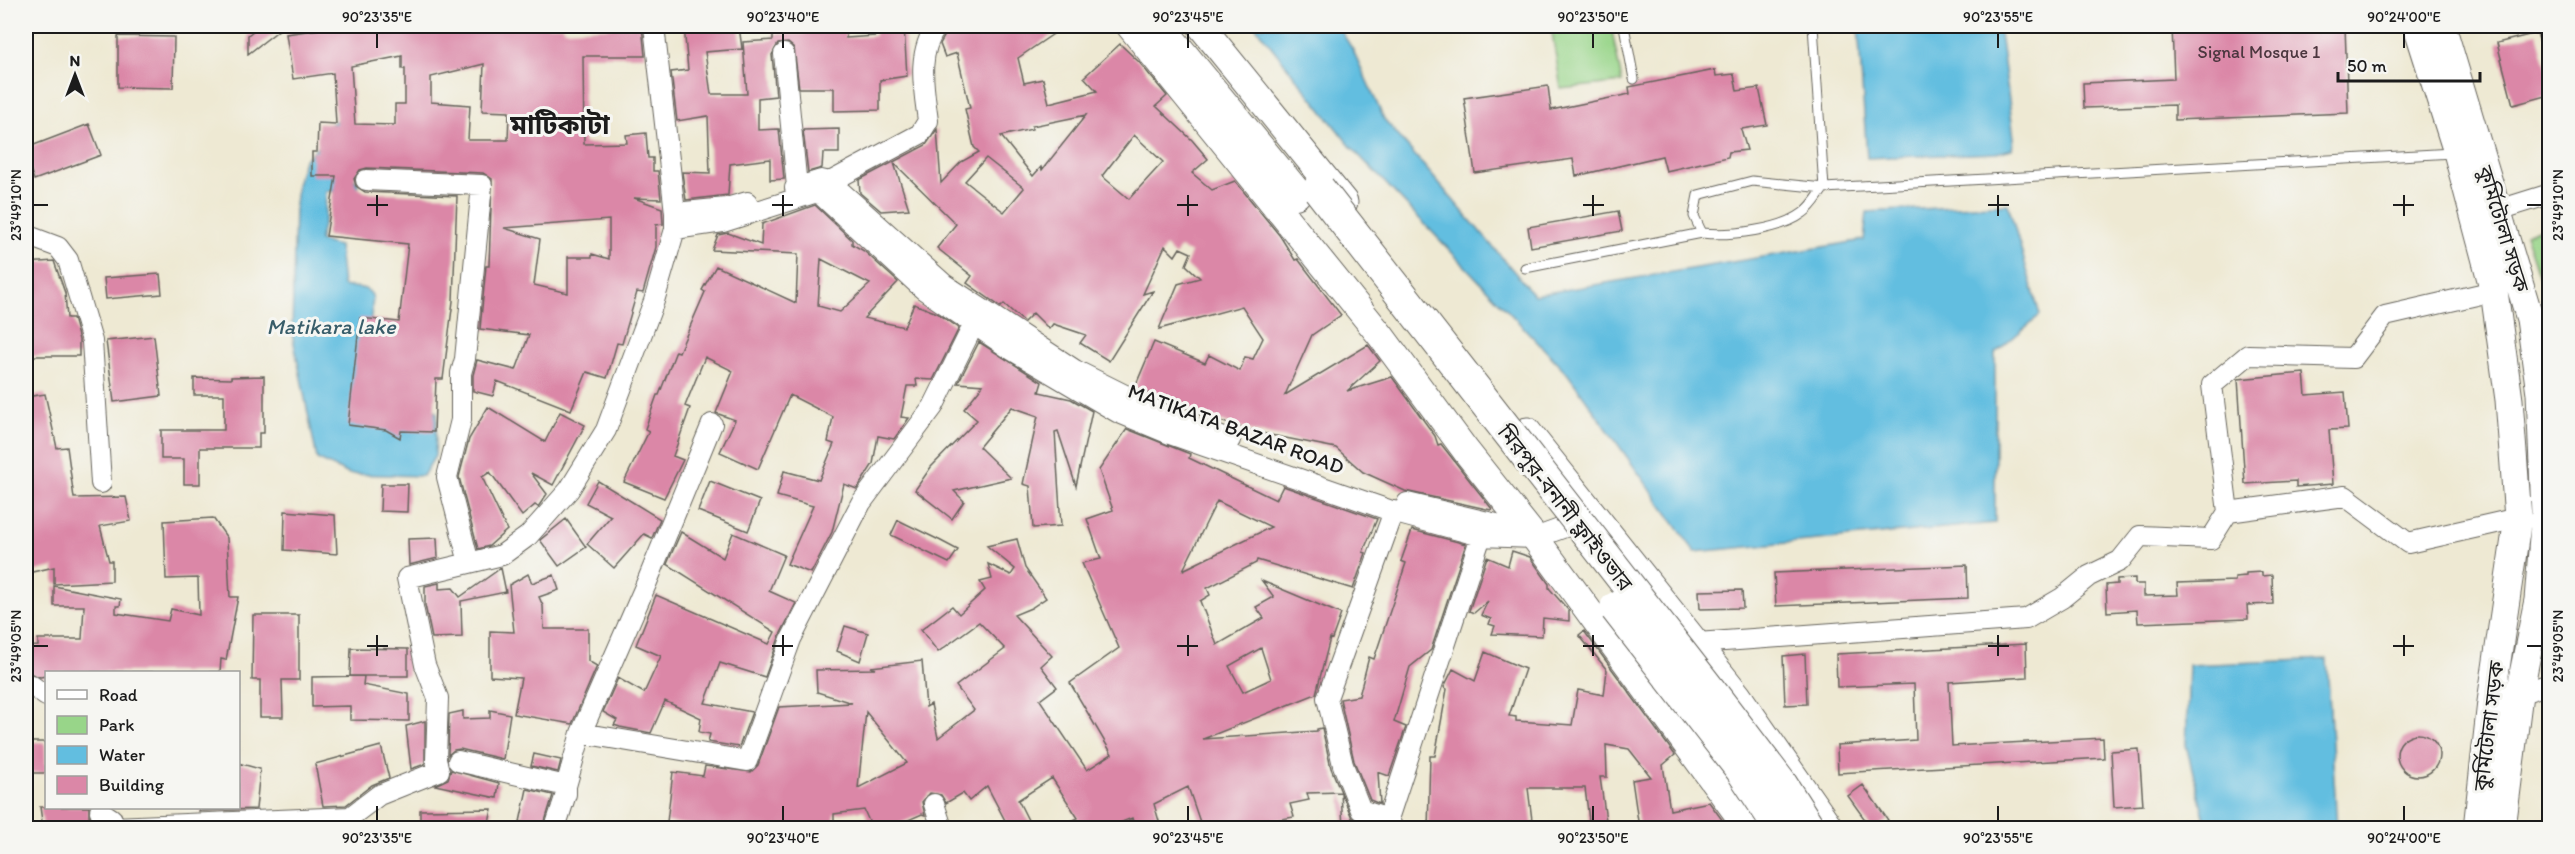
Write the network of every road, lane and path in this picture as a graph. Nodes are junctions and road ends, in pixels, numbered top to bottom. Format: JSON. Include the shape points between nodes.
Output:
{"nodes":[{"id":1,"x":654,"y":26,"type":"edge"},
{"id":2,"x":937,"y":26,"type":"edge"},
{"id":3,"x":1130,"y":26,"type":"edge"},
{"id":4,"x":1158,"y":26,"type":"edge"},
{"id":5,"x":1185,"y":26,"type":"edge"},
{"id":6,"x":1201,"y":26,"type":"edge"},
{"id":7,"x":1624,"y":26,"type":"edge"},
{"id":8,"x":1813,"y":26,"type":"edge"},
{"id":9,"x":2417,"y":26,"type":"edge"},
{"id":10,"x":2442,"y":26,"type":"edge"},
{"id":11,"x":784,"y":54,"type":"dead end"},
{"id":12,"x":1634,"y":79,"type":"dead end"},
{"id":13,"x":2457,"y":152,"type":"junction"},
{"id":14,"x":366,"y":180,"type":"dead end"},
{"id":15,"x":830,"y":182,"type":"junction"},
{"id":16,"x":797,"y":187,"type":"junction"},
{"id":17,"x":1824,"y":188,"type":"junction"},
{"id":18,"x":1307,"y":191,"type":"junction"},
{"id":19,"x":2550,"y":194,"type":"edge"},
{"id":20,"x":2486,"y":214,"type":"junction"},
{"id":21,"x":675,"y":221,"type":"junction"},
{"id":22,"x":1702,"y":233,"type":"junction"},
{"id":23,"x":26,"y":235,"type":"edge"},
{"id":24,"x":1525,"y":267,"type":"dead end"},
{"id":25,"x":2494,"y":291,"type":"junction"},
{"id":26,"x":974,"y":324,"type":"junction"},
{"id":27,"x":712,"y":424,"type":"dead end"},
{"id":28,"x":101,"y":483,"type":"dead end"},
{"id":29,"x":1394,"y":511,"type":"junction"},
{"id":30,"x":2228,"y":512,"type":"junction"},
{"id":31,"x":1595,"y":516,"type":"junction"},
{"id":32,"x":2518,"y":518,"type":"junction"},
{"id":33,"x":1529,"y":530,"type":"junction"},
{"id":34,"x":1481,"y":537,"type":"junction"},
{"id":35,"x":469,"y":563,"type":"junction"},
{"id":36,"x":1696,"y":643,"type":"junction"},
{"id":37,"x":26,"y":684,"type":"edge"},
{"id":38,"x":2550,"y":684,"type":"edge"},
{"id":39,"x":2518,"y":694,"type":"junction"},
{"id":40,"x":45,"y":695,"type":"edge"},
{"id":41,"x":2491,"y":702,"type":"junction"},
{"id":42,"x":581,"y":733,"type":"junction"},
{"id":43,"x":458,"y":761,"type":"dead end"},
{"id":44,"x":566,"y":786,"type":"junction"},
{"id":45,"x":934,"y":804,"type":"dead end"},
{"id":46,"x":100,"y":815,"type":"edge"},
{"id":47,"x":350,"y":823,"type":"edge"},
{"id":48,"x":1391,"y":824,"type":"edge"},
{"id":49,"x":555,"y":828,"type":"edge"},
{"id":50,"x":942,"y":828,"type":"edge"},
{"id":51,"x":1748,"y":828,"type":"edge"},
{"id":52,"x":1780,"y":828,"type":"edge"},
{"id":53,"x":1809,"y":828,"type":"edge"},
{"id":54,"x":1830,"y":828,"type":"edge"},
{"id":55,"x":2477,"y":828,"type":"edge"},
{"id":56,"x":2502,"y":828,"type":"edge"}],
"edges":[{"from":1,"to":21,"type":"street"},
{"from":2,"to":15,"type":"street","via":[[927,39],[922,78],[928,121],[920,134]]},
{"from":3,"to":33,"type":"main road","via":[[1346,290]]},
{"from":4,"to":18,"type":"main road"},
{"from":5,"to":18,"type":"main road"},
{"from":6,"to":31,"type":"main road"},
{"from":7,"to":12,"type":"lane"},
{"from":8,"to":17,"type":"lane"},
{"from":9,"to":13,"type":"main road","name":"কুর্মিটোলা সড়ক"},
{"from":10,"to":20,"type":"main road","name":"কুর্মিটোলা সড়ক"},
{"from":11,"to":16,"type":"street"},
{"from":13,"to":17,"type":"lane"},
{"from":13,"to":20,"type":"main road","name":"কুর্মিটোলা সড়ক"},
{"from":14,"to":35,"type":"street","via":[[482,185],[461,374],[461,420],[447,477]]},
{"from":15,"to":16,"type":"street","via":[[822,180]]},
{"from":15,"to":33,"type":"street","name":"MATIKATA BAZAR ROAD","via":[[944,284],[1075,370],[1183,424],[1390,499]]},
{"from":16,"to":21,"type":"street"},
{"from":17,"to":22,"type":"lane","via":[[1802,214],[1772,226],[1717,235]]},
{"from":17,"to":22,"type":"lane","via":[[1752,181],[1698,195],[1694,216]]},
{"from":18,"to":52,"type":"main road","name":"মিরপুর-বনানী ফ্লাইওভার","bridge":true,"via":[[1712,729]]},
{"from":18,"to":53,"type":"main road","name":"মিরপুর-বনানী ফ্লাইওভার","bridge":true,"via":[[1741,732]]},
{"from":19,"to":20,"type":"street"},
{"from":20,"to":25,"type":"main road","name":"কুর্মিটোলা সড়ক"},
{"from":20,"to":39,"type":"main road","name":"কুর্মিটোলা সড়ক","via":[[2530,319],[2540,393],[2545,513],[2538,600]]},
{"from":21,"to":26,"type":"street","name":"MATIKATA BAZAR ROAD","via":[[723,222],[820,194],[923,289]]},
{"from":21,"to":35,"type":"street","via":[[654,301],[606,430],[587,464],[528,536],[502,555]]},
{"from":22,"to":24,"type":"lane"},
{"from":23,"to":28,"type":"street","via":[[58,247],[68,260],[92,341]]},
{"from":25,"to":30,"type":"street","via":[[2385,316],[2353,358],[2248,355],[2212,385]]},
{"from":25,"to":32,"type":"main road","name":"কুর্মিটোলা সড়ক","via":[[2509,400]]},
{"from":26,"to":29,"type":"street","name":"MATIKATA BAZAR ROAD","via":[[1117,411],[1170,434]]},
{"from":26,"to":42,"type":"street","via":[[933,407],[861,503],[790,639],[747,761]]},
{"from":27,"to":42,"type":"street"},
{"from":29,"to":34,"type":"street","name":"MATIKATA BAZAR ROAD"},
{"from":29,"to":48,"type":"street","via":[[1327,698],[1343,765],[1361,810]]},
{"from":30,"to":32,"type":"street","via":[[2346,496],[2408,543]]},
{"from":30,"to":36,"type":"street","via":[[2211,539],[2140,536],[2120,561],[2089,576],[2026,619]]},
{"from":31,"to":33,"type":"street","name":"MATIKATA BAZAR ROAD"},
{"from":31,"to":36,"type":"main road"},
{"from":32,"to":41,"type":"main road","name":"কুর্মিটোলা সড়ক"},
{"from":33,"to":34,"type":"street","name":"MATIKATA BAZAR ROAD"},
{"from":33,"to":51,"type":"main road"},
{"from":34,"to":48,"type":"street"},
{"from":35,"to":47,"type":"street","via":[[406,578],[425,665],[438,698],[439,771],[379,795]]},
{"from":36,"to":54,"type":"main road"},
{"from":37,"to":40,"type":"street"},
{"from":38,"to":39,"type":"street"},
{"from":39,"to":41,"type":"street"},
{"from":39,"to":56,"type":"main road","name":"কুর্মিটোলা সড়ক"},
{"from":41,"to":55,"type":"main road","name":"কুর্মিটোলা সড়ক"},
{"from":42,"to":44,"type":"street"},
{"from":43,"to":44,"type":"street"},
{"from":44,"to":49,"type":"street"},
{"from":45,"to":50,"type":"street"},
{"from":46,"to":47,"type":"street","via":[[112,819],[114,827]]}]}
